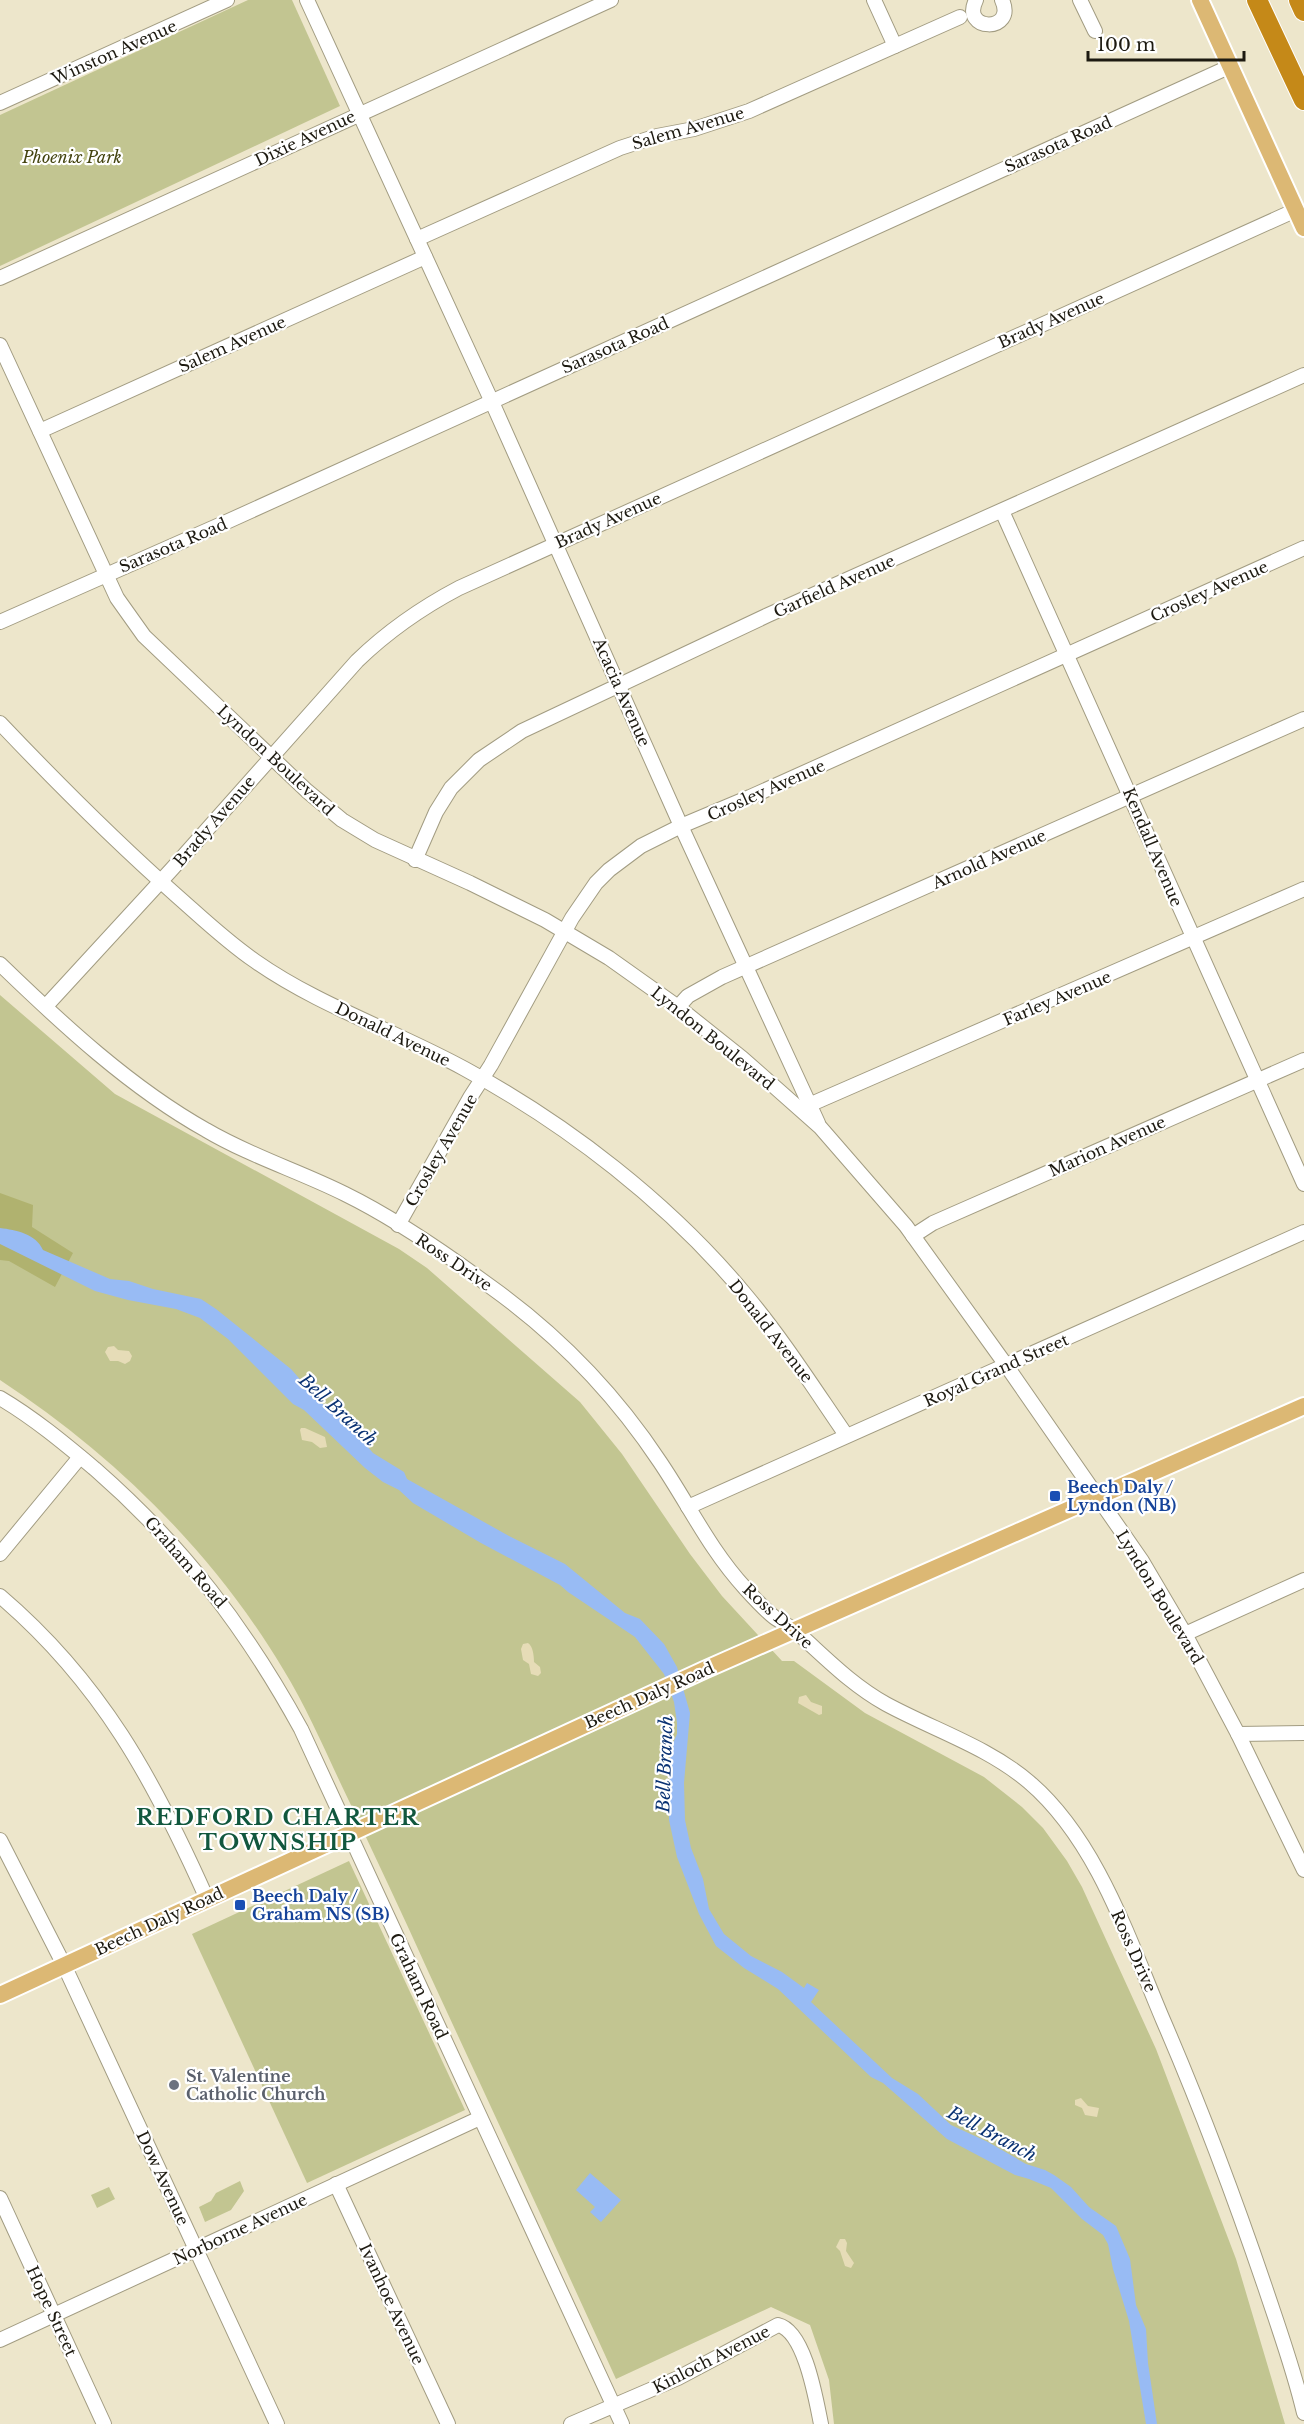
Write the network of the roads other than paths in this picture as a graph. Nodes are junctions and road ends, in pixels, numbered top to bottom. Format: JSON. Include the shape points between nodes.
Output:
{"nodes":[{"id":1,"x":227,"y":0,"type":"edge"},
{"id":2,"x":307,"y":0,"type":"edge"},
{"id":3,"x":611,"y":0,"type":"edge"},
{"id":4,"x":874,"y":0,"type":"edge"},
{"id":5,"x":976,"y":0,"type":"edge"},
{"id":6,"x":1080,"y":0,"type":"edge"},
{"id":7,"x":1200,"y":0,"type":"edge"},
{"id":8,"x":1257,"y":0,"type":"edge"},
{"id":9,"x":1299,"y":0,"type":"edge"},
{"id":10,"x":1004,"y":1,"type":"edge"},
{"id":11,"x":1304,"y":11,"type":"edge"},
{"id":12,"x":960,"y":16,"type":"dead end"},
{"id":13,"x":1095,"y":31,"type":"dead end"},
{"id":14,"x":895,"y":46,"type":"junction"},
{"id":15,"x":1231,"y":66,"type":"junction"},
{"id":16,"x":1304,"y":100,"type":"edge"},
{"id":17,"x":0,"y":103,"type":"edge"},
{"id":18,"x":359,"y":113,"type":"junction"},
{"id":19,"x":1296,"y":210,"type":"junction"},
{"id":20,"x":1304,"y":228,"type":"edge"},
{"id":21,"x":417,"y":239,"type":"junction"},
{"id":22,"x":425,"y":256,"type":"junction"},
{"id":23,"x":0,"y":278,"type":"edge"},
{"id":24,"x":0,"y":345,"type":"edge"},
{"id":25,"x":1304,"y":375,"type":"edge"},
{"id":26,"x":492,"y":402,"type":"junction"},
{"id":27,"x":40,"y":431,"type":"junction"},
{"id":28,"x":1002,"y":511,"type":"junction"},
{"id":29,"x":555,"y":544,"type":"junction"},
{"id":30,"x":1304,"y":548,"type":"edge"},
{"id":31,"x":106,"y":574,"type":"junction"},
{"id":32,"x":0,"y":622,"type":"edge"},
{"id":33,"x":1066,"y":654,"type":"junction"},
{"id":34,"x":618,"y":684,"type":"junction"},
{"id":35,"x":1304,"y":718,"type":"edge"},
{"id":36,"x":0,"y":723,"type":"edge"},
{"id":37,"x":271,"y":756,"type":"junction"},
{"id":38,"x":1131,"y":796,"type":"junction"},
{"id":39,"x":681,"y":826,"type":"junction"},
{"id":40,"x":415,"y":860,"type":"junction"},
{"id":41,"x":160,"y":881,"type":"junction"},
{"id":42,"x":1304,"y":889,"type":"edge"},
{"id":43,"x":566,"y":932,"type":"junction"},
{"id":44,"x":1193,"y":938,"type":"junction"},
{"id":45,"x":0,"y":964,"type":"edge"},
{"id":46,"x":746,"y":966,"type":"junction"},
{"id":47,"x":45,"y":1006,"type":"junction"},
{"id":48,"x":678,"y":1007,"type":"junction"},
{"id":49,"x":1304,"y":1060,"type":"edge"},
{"id":50,"x":482,"y":1080,"type":"junction"},
{"id":51,"x":1258,"y":1080,"type":"junction"},
{"id":52,"x":809,"y":1105,"type":"junction"},
{"id":53,"x":820,"y":1127,"type":"junction"},
{"id":54,"x":1304,"y":1184,"type":"edge"},
{"id":55,"x":398,"y":1225,"type":"junction"},
{"id":56,"x":1304,"y":1232,"type":"edge"},
{"id":57,"x":913,"y":1236,"type":"junction"},
{"id":58,"x":1006,"y":1365,"type":"junction"},
{"id":59,"x":0,"y":1398,"type":"edge"},
{"id":60,"x":1304,"y":1406,"type":"edge"},
{"id":61,"x":846,"y":1435,"type":"junction"},
{"id":62,"x":80,"y":1457,"type":"junction"},
{"id":63,"x":1098,"y":1498,"type":"junction"},
{"id":64,"x":688,"y":1507,"type":"junction"},
{"id":65,"x":0,"y":1554,"type":"edge"},
{"id":66,"x":1304,"y":1580,"type":"edge"},
{"id":67,"x":0,"y":1596,"type":"edge"},
{"id":68,"x":795,"y":1630,"type":"junction"},
{"id":69,"x":1185,"y":1634,"type":"junction"},
{"id":70,"x":1304,"y":1733,"type":"edge"},
{"id":71,"x":1238,"y":1734,"type":"junction"},
{"id":72,"x":348,"y":1833,"type":"junction"},
{"id":73,"x":0,"y":1840,"type":"edge"},
{"id":74,"x":1304,"y":1870,"type":"edge"},
{"id":75,"x":207,"y":1899,"type":"junction"},
{"id":76,"x":64,"y":1965,"type":"junction"},
{"id":77,"x":0,"y":1995,"type":"edge"},
{"id":78,"x":480,"y":2118,"type":"junction"},
{"id":79,"x":336,"y":2184,"type":"junction"},
{"id":80,"x":0,"y":2198,"type":"edge"},
{"id":81,"x":196,"y":2249,"type":"junction"},
{"id":82,"x":55,"y":2315,"type":"junction"},
{"id":83,"x":0,"y":2340,"type":"edge"},
{"id":84,"x":613,"y":2405,"type":"junction"},
{"id":85,"x":1304,"y":2413,"type":"edge"},
{"id":86,"x":104,"y":2424,"type":"edge"},
{"id":87,"x":277,"y":2424,"type":"edge"},
{"id":88,"x":448,"y":2424,"type":"edge"},
{"id":89,"x":571,"y":2424,"type":"edge"},
{"id":90,"x":622,"y":2424,"type":"edge"},
{"id":91,"x":820,"y":2424,"type":"edge"}],
"edges":[{"from":1,"to":17,"type":"street","name":"Winston Avenue"},
{"from":2,"to":18,"type":"street"},
{"from":3,"to":18,"type":"street","name":"Dixie Avenue"},
{"from":4,"to":14,"type":"street"},
{"from":5,"to":10,"type":"street","via":[[974,16],[990,25],[1001,20]]},
{"from":6,"to":13,"type":"street"},
{"from":7,"to":15,"type":"main road"},
{"from":8,"to":16,"type":"highway"},
{"from":9,"to":11,"type":"highway"},
{"from":12,"to":14,"type":"street","name":"Salem Avenue"},
{"from":14,"to":21,"type":"street","name":"Salem Avenue","via":[[749,111],[620,148]]},
{"from":15,"to":19,"type":"main road"},
{"from":15,"to":26,"type":"street","name":"Sarasota Road"},
{"from":18,"to":21,"type":"street"},
{"from":18,"to":23,"type":"street","name":"Dixie Avenue"},
{"from":19,"to":20,"type":"main road"},
{"from":19,"to":29,"type":"street","name":"Brady Avenue"},
{"from":21,"to":22,"type":"street","name":"Acacia Avenue"},
{"from":22,"to":26,"type":"street","name":"Acacia Avenue"},
{"from":22,"to":27,"type":"street","name":"Salem Avenue"},
{"from":24,"to":27,"type":"street","name":"Lyndon Boulevard"},
{"from":25,"to":28,"type":"street","name":"Garfield Avenue"},
{"from":26,"to":29,"type":"street","name":"Acacia Avenue"},
{"from":26,"to":31,"type":"street","name":"Sarasota Road"},
{"from":27,"to":31,"type":"street","name":"Lyndon Boulevard"},
{"from":28,"to":33,"type":"street","name":"Kendall Avenue"},
{"from":28,"to":34,"type":"street","name":"Garfield Avenue"},
{"from":29,"to":34,"type":"street","name":"Acacia Avenue"},
{"from":29,"to":37,"type":"street","name":"Brady Avenue","via":[[459,588],[403,621],[357,661]]},
{"from":30,"to":33,"type":"street","name":"Crosley Avenue"},
{"from":31,"to":32,"type":"street","name":"Sarasota Road"},
{"from":31,"to":37,"type":"street","name":"Lyndon Boulevard","via":[[124,610],[144,636]]},
{"from":33,"to":38,"type":"street","name":"Kendall Avenue"},
{"from":33,"to":39,"type":"street","name":"Crosley Avenue"},
{"from":34,"to":39,"type":"street","name":"Acacia Avenue"},
{"from":34,"to":40,"type":"street","name":"Garfield Avenue","via":[[522,731],[479,760],[444,798]]},
{"from":35,"to":38,"type":"street","name":"Arnold Avenue"},
{"from":36,"to":41,"type":"street","name":"Donald Avenue"},
{"from":37,"to":40,"type":"street","name":"Lyndon Boulevard","via":[[342,820]]},
{"from":37,"to":41,"type":"street","name":"Brady Avenue"},
{"from":38,"to":44,"type":"street","name":"Kendall Avenue"},
{"from":38,"to":46,"type":"street","name":"Arnold Avenue"},
{"from":39,"to":43,"type":"street","name":"Crosley Avenue","via":[[641,846],[609,870],[583,901]]},
{"from":39,"to":46,"type":"street","name":"Acacia Avenue"},
{"from":40,"to":43,"type":"street","name":"Lyndon Boulevard"},
{"from":41,"to":47,"type":"street","name":"Brady Avenue"},
{"from":41,"to":50,"type":"street","name":"Donald Avenue","via":[[235,947],[275,975]]},
{"from":42,"to":44,"type":"street","name":"Farley Avenue"},
{"from":43,"to":48,"type":"street","name":"Lyndon Boulevard"},
{"from":43,"to":50,"type":"street","name":"Crosley Avenue"},
{"from":44,"to":51,"type":"street","name":"Kendall Avenue"},
{"from":44,"to":52,"type":"street","name":"Farley Avenue"},
{"from":45,"to":47,"type":"street","name":"Ross Drive"},
{"from":46,"to":48,"type":"street","name":"Arnold Avenue","via":[[688,996]]},
{"from":46,"to":52,"type":"street","name":"Acacia Avenue"},
{"from":47,"to":55,"type":"street","name":"Ross Drive","via":[[130,1078],[200,1127],[345,1194]]},
{"from":48,"to":53,"type":"street","name":"Lyndon Boulevard"},
{"from":49,"to":51,"type":"street","name":"Marion Avenue"},
{"from":50,"to":55,"type":"street","name":"Crosley Avenue"},
{"from":50,"to":61,"type":"street","name":"Donald Avenue","via":[[551,1122],[615,1169],[700,1245],[786,1346]]},
{"from":51,"to":54,"type":"street","name":"Kendall Avenue"},
{"from":51,"to":57,"type":"street","name":"Marion Avenue","via":[[933,1223]]},
{"from":52,"to":53,"type":"street","name":"Acacia Avenue"},
{"from":53,"to":57,"type":"street","name":"Lyndon Boulevard"},
{"from":55,"to":64,"type":"street","name":"Ross Drive","via":[[497,1291],[585,1368],[627,1415]]},
{"from":56,"to":58,"type":"street","name":"Royal Grand Street"},
{"from":57,"to":58,"type":"street","name":"Lyndon Boulevard"},
{"from":58,"to":61,"type":"street","name":"Royal Grand Street"},
{"from":58,"to":63,"type":"street","name":"Lyndon Boulevard"},
{"from":59,"to":62,"type":"street","name":"Graham Road"},
{"from":60,"to":63,"type":"main road","name":"Beech Daly Road"},
{"from":61,"to":64,"type":"street","name":"Royal Grand Street"},
{"from":62,"to":65,"type":"street"},
{"from":62,"to":72,"type":"street","name":"Graham Road","via":[[166,1536],[232,1616],[301,1729]]},
{"from":63,"to":68,"type":"main road","name":"Beech Daly Road"},
{"from":63,"to":69,"type":"street","name":"Lyndon Boulevard","via":[[1142,1560]]},
{"from":64,"to":68,"type":"street","name":"Ross Drive","via":[[716,1555],[772,1616]]},
{"from":66,"to":69,"type":"street"},
{"from":67,"to":75,"type":"street","via":[[50,1642],[103,1707],[149,1779]]},
{"from":68,"to":72,"type":"main road","name":"Beech Daly Road"},
{"from":68,"to":85,"type":"street","name":"Ross Drive","via":[[845,1677],[873,1697],[1017,1772],[1048,1800],[1081,1843],[1124,1927],[1208,2124]]},
{"from":69,"to":71,"type":"street","name":"Lyndon Boulevard"},
{"from":70,"to":71,"type":"street"},
{"from":71,"to":74,"type":"street","name":"Lyndon Boulevard"},
{"from":72,"to":75,"type":"main road","name":"Beech Daly Road"},
{"from":72,"to":78,"type":"street","name":"Graham Road"},
{"from":73,"to":76,"type":"street","name":"Dow Avenue"},
{"from":75,"to":76,"type":"main road","name":"Beech Daly Road"},
{"from":76,"to":77,"type":"main road","name":"Beech Daly Road"},
{"from":76,"to":81,"type":"street","name":"Dow Avenue"},
{"from":78,"to":79,"type":"street","name":"Norborne Avenue"},
{"from":78,"to":84,"type":"street","name":"Graham Road"},
{"from":79,"to":81,"type":"street","name":"Norborne Avenue"},
{"from":79,"to":88,"type":"street","name":"Ivanhoe Avenue"},
{"from":80,"to":82,"type":"street","name":"Hope Street"},
{"from":81,"to":82,"type":"street","name":"Norborne Avenue"},
{"from":81,"to":87,"type":"street","name":"Dow Avenue"},
{"from":82,"to":83,"type":"street","name":"Norborne Avenue"},
{"from":82,"to":86,"type":"street","name":"Hope Street"},
{"from":84,"to":89,"type":"street","name":"Kinloch Avenue"},
{"from":84,"to":90,"type":"street","name":"Graham Road"},
{"from":84,"to":91,"type":"street","name":"Kinloch Avenue","via":[[678,2378],[778,2325],[794,2336],[808,2370]]}]}
